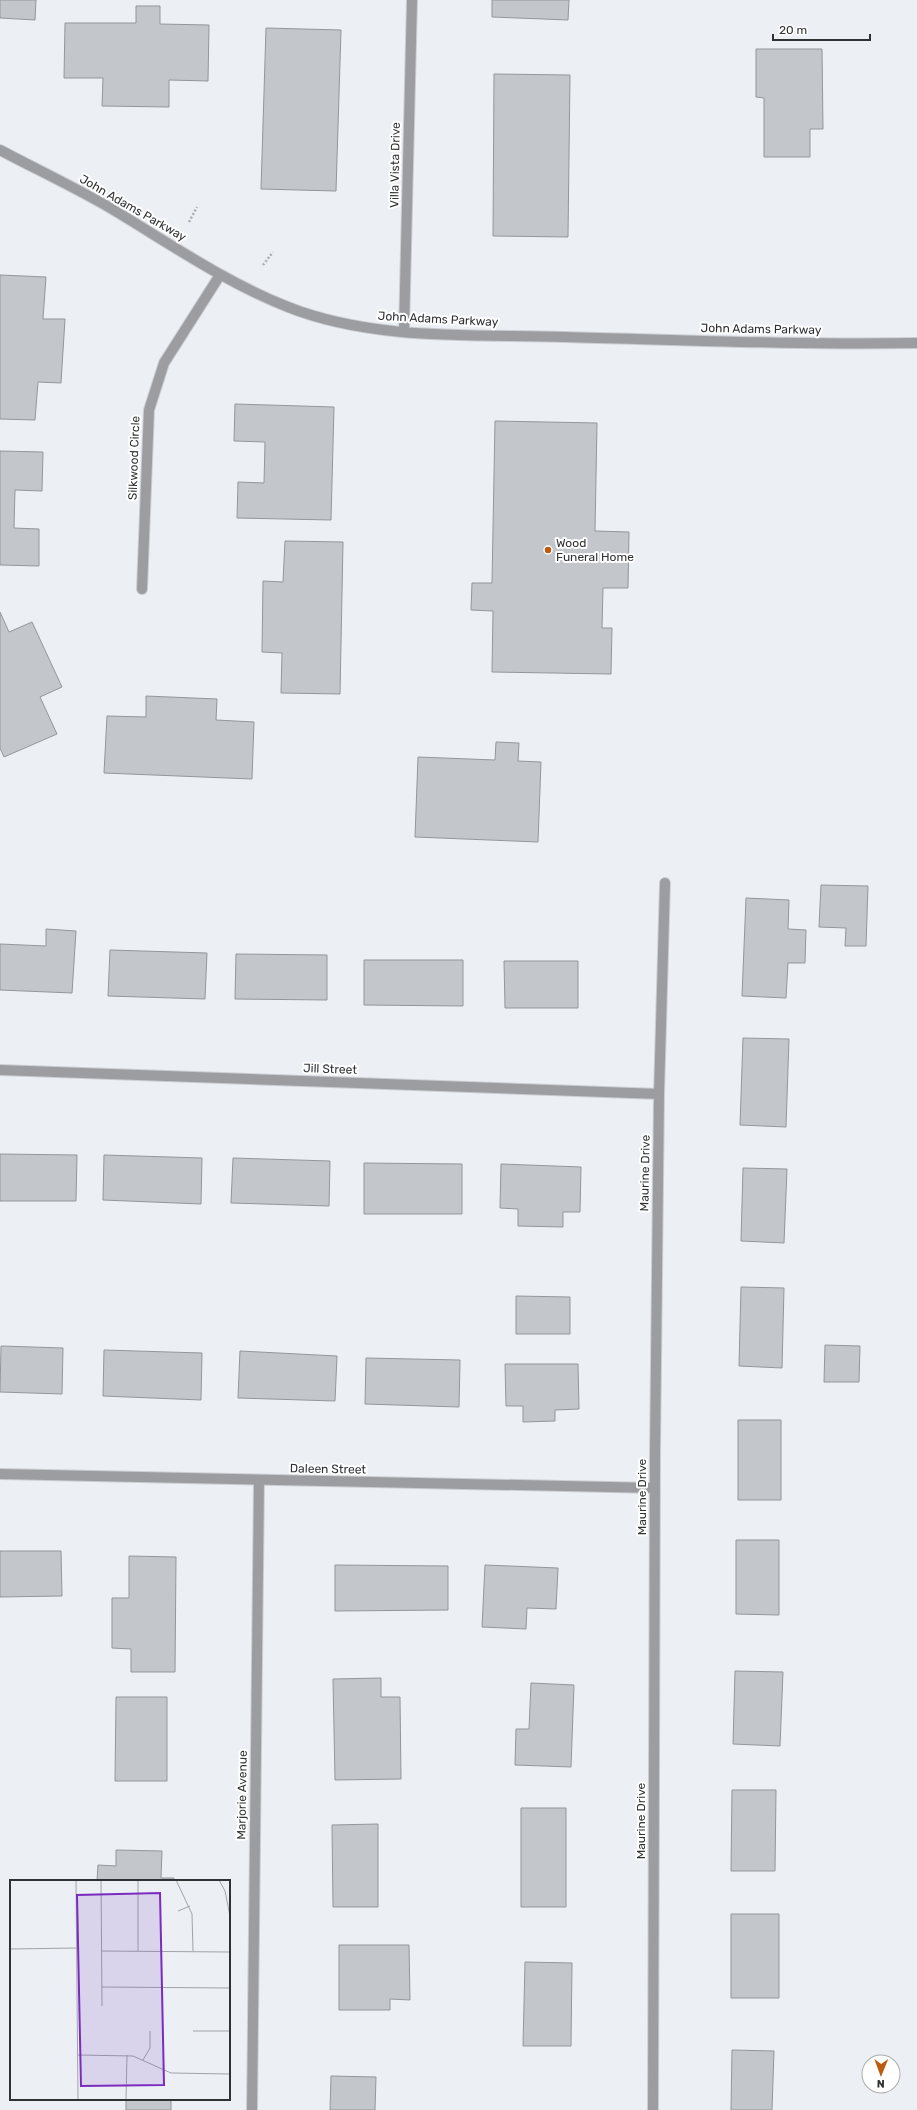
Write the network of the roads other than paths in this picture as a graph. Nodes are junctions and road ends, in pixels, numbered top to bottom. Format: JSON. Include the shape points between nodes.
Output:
{"nodes":[{"id":1,"x":412,"y":0,"type":"edge"},
{"id":2,"x":0,"y":150,"type":"edge"},
{"id":3,"x":220,"y":275,"type":"junction"},
{"id":4,"x":404,"y":331,"type":"junction"},
{"id":5,"x":917,"y":344,"type":"edge"},
{"id":6,"x":142,"y":589,"type":"dead end"},
{"id":7,"x":665,"y":883,"type":"dead end"},
{"id":8,"x":0,"y":1070,"type":"edge"},
{"id":9,"x":659,"y":1094,"type":"junction"},
{"id":10,"x":0,"y":1474,"type":"edge"},
{"id":11,"x":259,"y":1481,"type":"junction"},
{"id":12,"x":655,"y":1488,"type":"junction"},
{"id":13,"x":252,"y":2110,"type":"edge"},
{"id":14,"x":653,"y":2110,"type":"edge"}],
"edges":[{"from":1,"to":4,"type":"street","name":"Villa Vista Drive"},
{"from":2,"to":3,"type":"street","name":"John Adams Parkway","via":[[104,205]]},
{"from":3,"to":4,"type":"street","name":"John Adams Parkway","via":[[288,307],[332,321],[380,330]]},
{"from":3,"to":6,"type":"street","name":"Silkwood Circle","via":[[164,363],[149,410]]},
{"from":4,"to":5,"type":"street","name":"John Adams Parkway","via":[[714,341]]},
{"from":7,"to":9,"type":"street","name":"Maurine Drive"},
{"from":8,"to":9,"type":"street","name":"Jill Street"},
{"from":9,"to":12,"type":"street","name":"Maurine Drive"},
{"from":10,"to":11,"type":"street","name":"Daleen Street"},
{"from":11,"to":12,"type":"street","name":"Daleen Street"},
{"from":11,"to":13,"type":"street","name":"Marjorie Avenue"},
{"from":12,"to":14,"type":"street","name":"Maurine Drive"}]}
